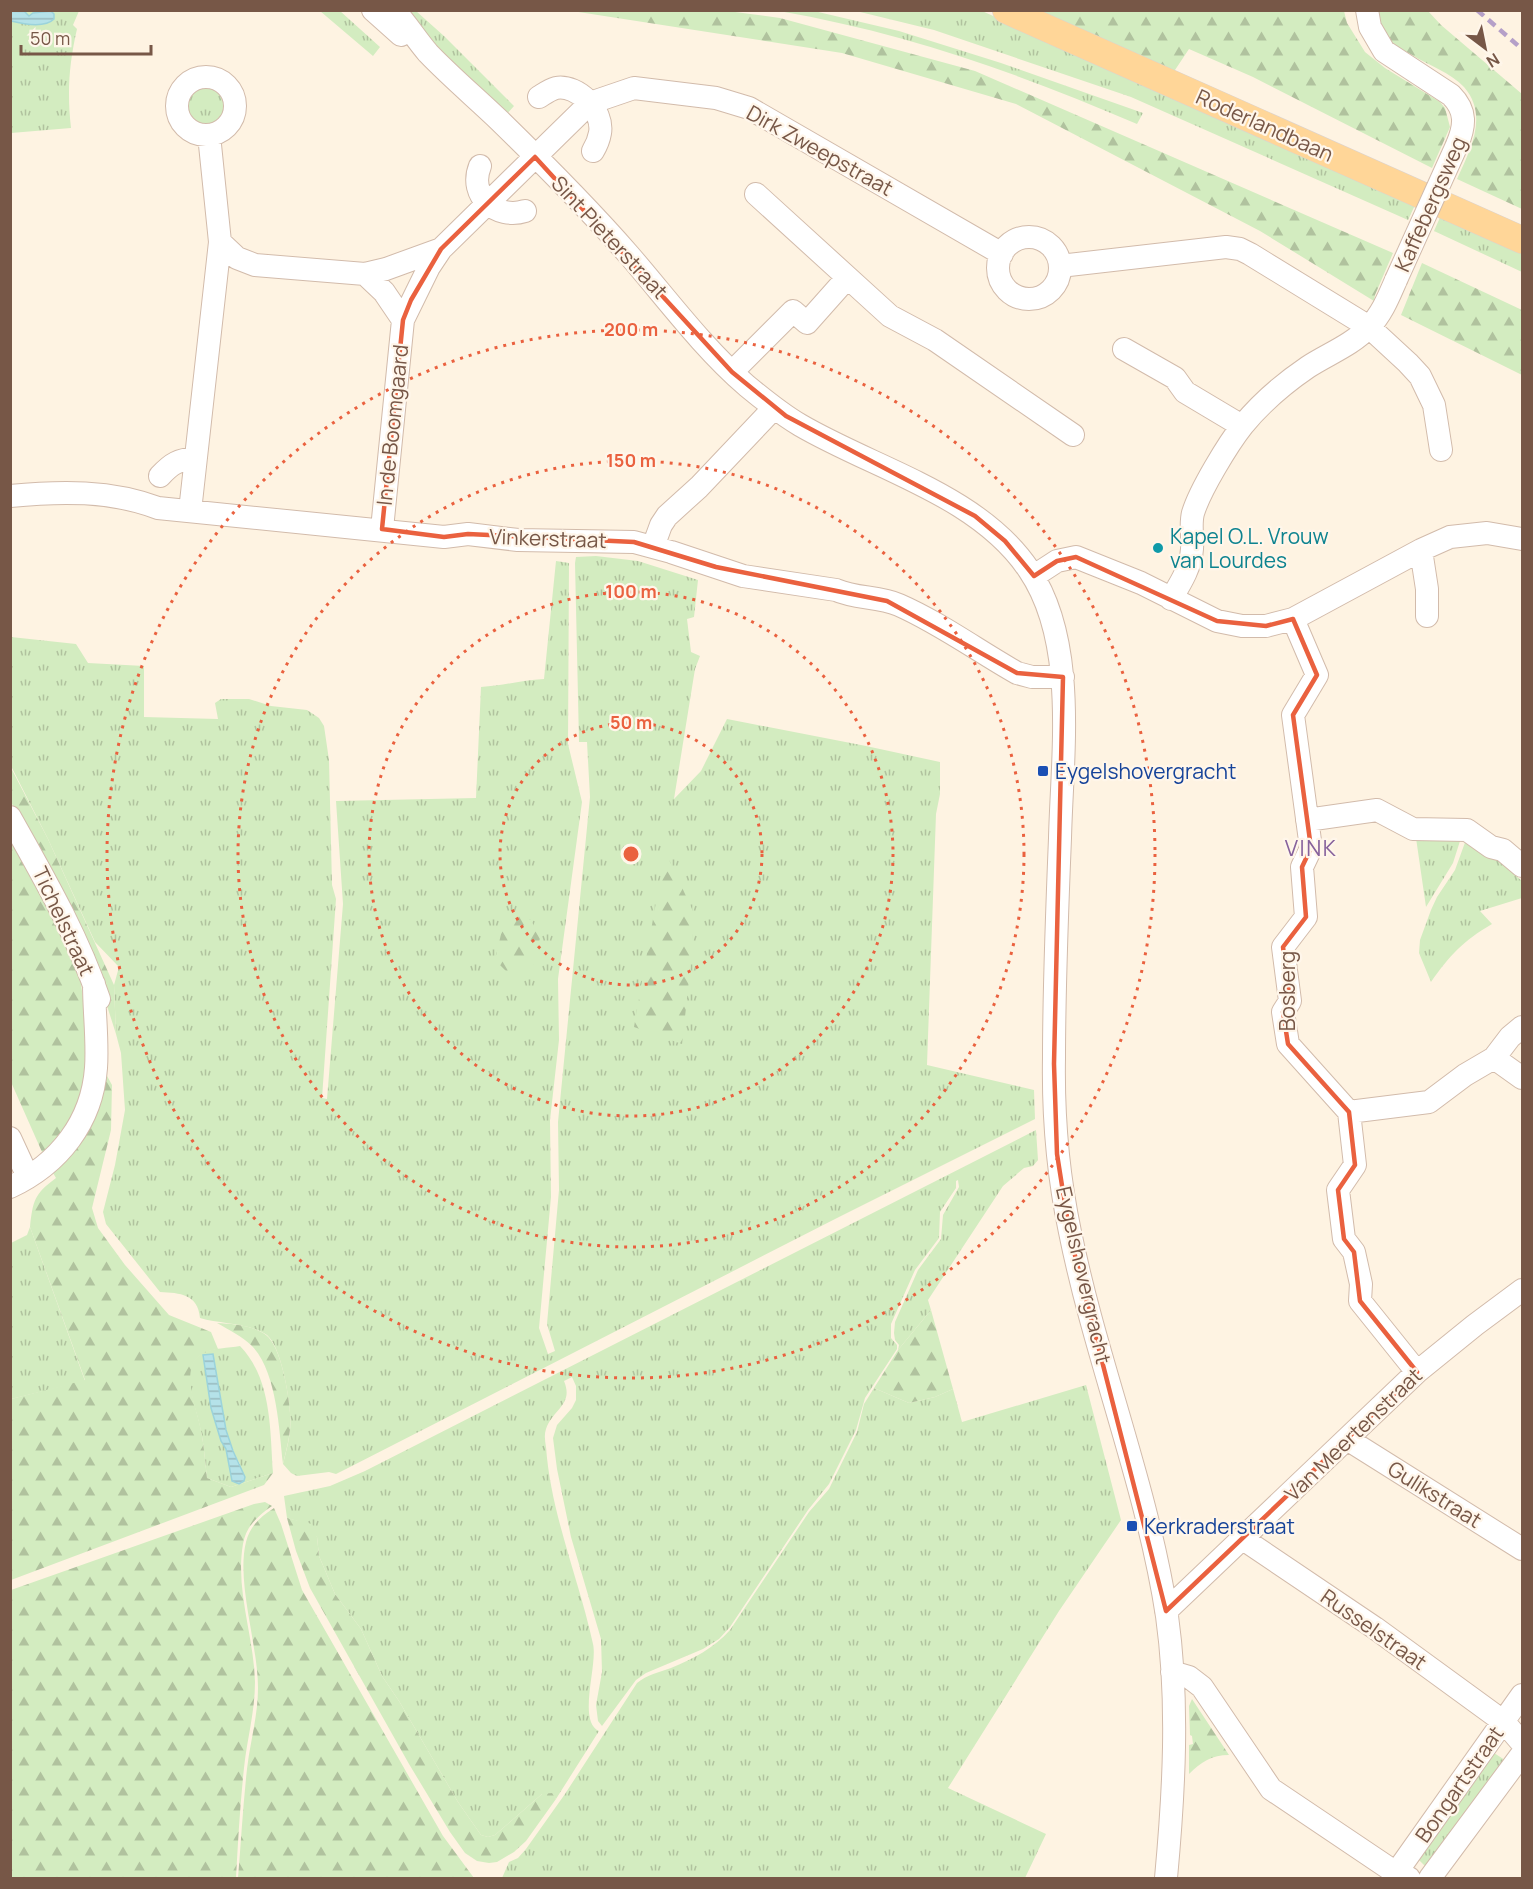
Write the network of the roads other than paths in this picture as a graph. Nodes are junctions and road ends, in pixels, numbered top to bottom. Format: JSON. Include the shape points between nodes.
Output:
{"nodes":[{"id":1,"x":373,"y":10,"type":"edge"},
{"id":2,"x":394,"y":10,"type":"edge"},
{"id":3,"x":1006,"y":10,"type":"edge"},
{"id":4,"x":1367,"y":10,"type":"edge"},
{"id":5,"x":425,"y":50,"type":"junction"},
{"id":6,"x":539,"y":98,"type":"dead end"},
{"id":7,"x":590,"y":103,"type":"junction"},
{"id":8,"x":209,"y":135,"type":"dead end"},
{"id":9,"x":593,"y":151,"type":"dead end"},
{"id":10,"x":536,"y":157,"type":"junction"},
{"id":11,"x":480,"y":166,"type":"dead end"},
{"id":12,"x":756,"y":194,"type":"dead end"},
{"id":13,"x":489,"y":204,"type":"junction"},
{"id":14,"x":525,"y":211,"type":"dead end"},
{"id":15,"x":1522,"y":240,"type":"edge"},
{"id":16,"x":220,"y":242,"type":"junction"},
{"id":17,"x":441,"y":249,"type":"junction"},
{"id":18,"x":1002,"y":254,"type":"junction"},
{"id":19,"x":255,"y":265,"type":"junction"},
{"id":20,"x":1060,"y":266,"type":"junction"},
{"id":21,"x":365,"y":274,"type":"junction"},
{"id":22,"x":847,"y":278,"type":"junction"},
{"id":23,"x":214,"y":291,"type":"junction"},
{"id":24,"x":403,"y":320,"type":"junction"},
{"id":25,"x":1369,"y":327,"type":"junction"},
{"id":26,"x":1124,"y":349,"type":"dead end"},
{"id":27,"x":732,"y":372,"type":"junction"},
{"id":28,"x":774,"y":408,"type":"junction"},
{"id":29,"x":1242,"y":426,"type":"junction"},
{"id":30,"x":1073,"y":435,"type":"dead end"},
{"id":31,"x":1442,"y":450,"type":"dead end"},
{"id":32,"x":196,"y":458,"type":"junction"},
{"id":33,"x":160,"y":476,"type":"dead end"},
{"id":34,"x":10,"y":496,"type":"edge"},
{"id":35,"x":190,"y":511,"type":"junction"},
{"id":36,"x":382,"y":529,"type":"junction"},
{"id":37,"x":1522,"y":539,"type":"edge"},
{"id":38,"x":653,"y":547,"type":"junction"},
{"id":39,"x":1420,"y":550,"type":"junction"},
{"id":40,"x":1034,"y":576,"type":"junction"},
{"id":41,"x":1171,"y":599,"type":"junction"},
{"id":42,"x":1427,"y":616,"type":"dead end"},
{"id":43,"x":1293,"y":619,"type":"junction"},
{"id":44,"x":1062,"y":677,"type":"junction"},
{"id":45,"x":10,"y":817,"type":"edge"},
{"id":46,"x":1307,"y":820,"type":"junction"},
{"id":47,"x":1522,"y":866,"type":"edge"},
{"id":48,"x":94,"y":984,"type":"junction"},
{"id":49,"x":1522,"y":1027,"type":"edge"},
{"id":50,"x":109,"y":1029,"type":"dead end"},
{"id":51,"x":1494,"y":1058,"type":"junction"},
{"id":52,"x":1522,"y":1078,"type":"edge"},
{"id":53,"x":1349,"y":1112,"type":"junction"},
{"id":54,"x":11,"y":1138,"type":"edge"},
{"id":55,"x":19,"y":1182,"type":"edge"},
{"id":56,"x":1522,"y":1290,"type":"edge"},
{"id":57,"x":1417,"y":1372,"type":"junction"},
{"id":58,"x":1347,"y":1439,"type":"junction"},
{"id":59,"x":1243,"y":1539,"type":"junction"},
{"id":60,"x":1522,"y":1550,"type":"edge"},
{"id":61,"x":1166,"y":1611,"type":"junction"},
{"id":62,"x":1172,"y":1672,"type":"junction"},
{"id":63,"x":1522,"y":1695,"type":"edge"},
{"id":64,"x":1504,"y":1722,"type":"junction"},
{"id":65,"x":1522,"y":1743,"type":"edge"},
{"id":66,"x":1522,"y":1755,"type":"edge"},
{"id":67,"x":1402,"y":1876,"type":"edge"},
{"id":68,"x":1166,"y":1878,"type":"edge"},
{"id":69,"x":1430,"y":1878,"type":"edge"}],
"edges":[{"from":1,"to":5,"type":"street","name":"Sint Pieterstraat","via":[[399,34]]},
{"from":2,"to":5,"type":"street","name":"Sint Pieterstraat"},
{"from":3,"to":15,"type":"main road","name":"Roderlandbaan"},
{"from":4,"to":25,"type":"street","name":"Kaffebergsweg","bridge":true,"via":[[1370,27],[1384,51],[1451,95],[1464,115],[1457,145],[1383,308]]},
{"from":5,"to":10,"type":"street","name":"Sint Pieterstraat"},
{"from":6,"to":7,"type":"street","via":[[556,88],[566,88]]},
{"from":7,"to":9,"type":"street","via":[[600,126]]},
{"from":7,"to":10,"type":"street","name":"Dirk Zweepstraat"},
{"from":7,"to":18,"type":"street","name":"Dirk Zweepstraat","via":[[634,88],[716,98],[749,108]]},
{"from":8,"to":16,"type":"street"},
{"from":10,"to":13,"type":"street","name":"In de Boomgaard"},
{"from":10,"to":27,"type":"street","name":"Sint Pieterstraat"},
{"from":11,"to":13,"type":"street","via":[[478,189]]},
{"from":12,"to":22,"type":"street"},
{"from":13,"to":14,"type":"street","via":[[505,213]]},
{"from":13,"to":17,"type":"street","name":"In de Boomgaard"},
{"from":16,"to":19,"type":"street","name":"In de Boomgaard","via":[[237,258]]},
{"from":16,"to":23,"type":"street"},
{"from":17,"to":21,"type":"street","name":"In de Boomgaard"},
{"from":17,"to":24,"type":"street","name":"In de Boomgaard"},
{"from":18,"to":20,"type":"street","via":[[1016,240],[1035,238],[1052,248]]},
{"from":18,"to":20,"type":"street","via":[[1001,279],[1010,291],[1023,298],[1047,292],[1057,280]]},
{"from":19,"to":21,"type":"street","name":"In de Boomgaard"},
{"from":19,"to":23,"type":"street"},
{"from":20,"to":25,"type":"street","via":[[1192,250],[1240,249]]},
{"from":21,"to":24,"type":"street","name":"In de Boomgaard","via":[[384,292]]},
{"from":22,"to":27,"type":"street","via":[[807,323],[793,311]]},
{"from":22,"to":30,"type":"street","via":[[890,316],[935,340]]},
{"from":23,"to":32,"type":"street"},
{"from":24,"to":36,"type":"street","name":"In de Boomgaard"},
{"from":25,"to":29,"type":"street","name":"Kaffebergsweg","via":[[1273,392]]},
{"from":25,"to":31,"type":"street","via":[[1420,376],[1434,405]]},
{"from":26,"to":29,"type":"street","via":[[1175,378],[1185,392]]},
{"from":27,"to":28,"type":"street","name":"Sint Pieterstraat"},
{"from":28,"to":38,"type":"street","via":[[667,516]]},
{"from":28,"to":40,"type":"street","name":"Sint Pieterstraat","via":[[975,516],[999,534]]},
{"from":29,"to":41,"type":"street","name":"Kaffebergsweg","via":[[1196,506],[1192,516],[1192,551],[1185,575]]},
{"from":32,"to":33,"type":"street","via":[[180,460]]},
{"from":32,"to":35,"type":"street"},
{"from":34,"to":35,"type":"street","name":"Vinkerstraat","via":[[82,493]]},
{"from":35,"to":36,"type":"street","name":"Vinkerstraat"},
{"from":36,"to":38,"type":"street","name":"Vinkerstraat","via":[[444,537],[468,534],[518,540],[619,541]]},
{"from":37,"to":39,"type":"street","via":[[1487,534],[1459,536]]},
{"from":38,"to":44,"type":"street","name":"Vinkerstraat","via":[[743,576],[886,601],[918,615],[1017,673]]},
{"from":39,"to":42,"type":"street"},
{"from":39,"to":43,"type":"street"},
{"from":40,"to":41,"type":"street","via":[[1057,561],[1076,557]]},
{"from":40,"to":44,"type":"street","name":"Eygelshovergracht","via":[[1059,644]]},
{"from":41,"to":43,"type":"street","via":[[1217,621],[1242,626],[1266,626]]},
{"from":43,"to":46,"type":"street","name":"Bosberg","via":[[1317,675],[1293,715]]},
{"from":44,"to":61,"type":"street","name":"Eygelshovergracht","via":[[1053,1064],[1057,1154],[1070,1236],[1149,1530]]},
{"from":45,"to":48,"type":"street","name":"Tichelstraat","via":[[55,896]]},
{"from":46,"to":47,"type":"street","via":[[1377,810],[1413,829],[1467,830]]},
{"from":46,"to":53,"type":"street","name":"Bosberg","via":[[1311,848],[1302,867],[1306,917],[1283,947],[1290,1002],[1283,1012],[1288,1044]]},
{"from":48,"to":50,"type":"street","name":"Tichelstraat"},
{"from":48,"to":55,"type":"street","via":[[96,1066],[84,1119],[56,1157]]},
{"from":49,"to":51,"type":"street"},
{"from":51,"to":52,"type":"street"},
{"from":51,"to":53,"type":"street","via":[[1429,1102]]},
{"from":53,"to":57,"type":"street","via":[[1355,1165],[1338,1190],[1344,1239],[1354,1252],[1360,1300]]},
{"from":54,"to":55,"type":"street"},
{"from":56,"to":57,"type":"street","name":"Van Meertenstraat"},
{"from":57,"to":58,"type":"street","name":"Van Meertenstraat"},
{"from":58,"to":59,"type":"street","name":"Van Meertenstraat"},
{"from":58,"to":60,"type":"street","name":"Gulikstraat"},
{"from":59,"to":61,"type":"street","name":"Van Meertenstraat"},
{"from":59,"to":64,"type":"street","name":"Russelstraat"},
{"from":61,"to":62,"type":"street"},
{"from":62,"to":67,"type":"street","via":[[1202,1687],[1271,1789]]},
{"from":62,"to":68,"type":"street","via":[[1174,1797]]},
{"from":63,"to":64,"type":"street","name":"Bongartstraat"},
{"from":64,"to":65,"type":"street","name":"Russelstraat"},
{"from":64,"to":67,"type":"street","name":"Bongartstraat"},
{"from":66,"to":69,"type":"street","name":"Bongartstraat"}]}
